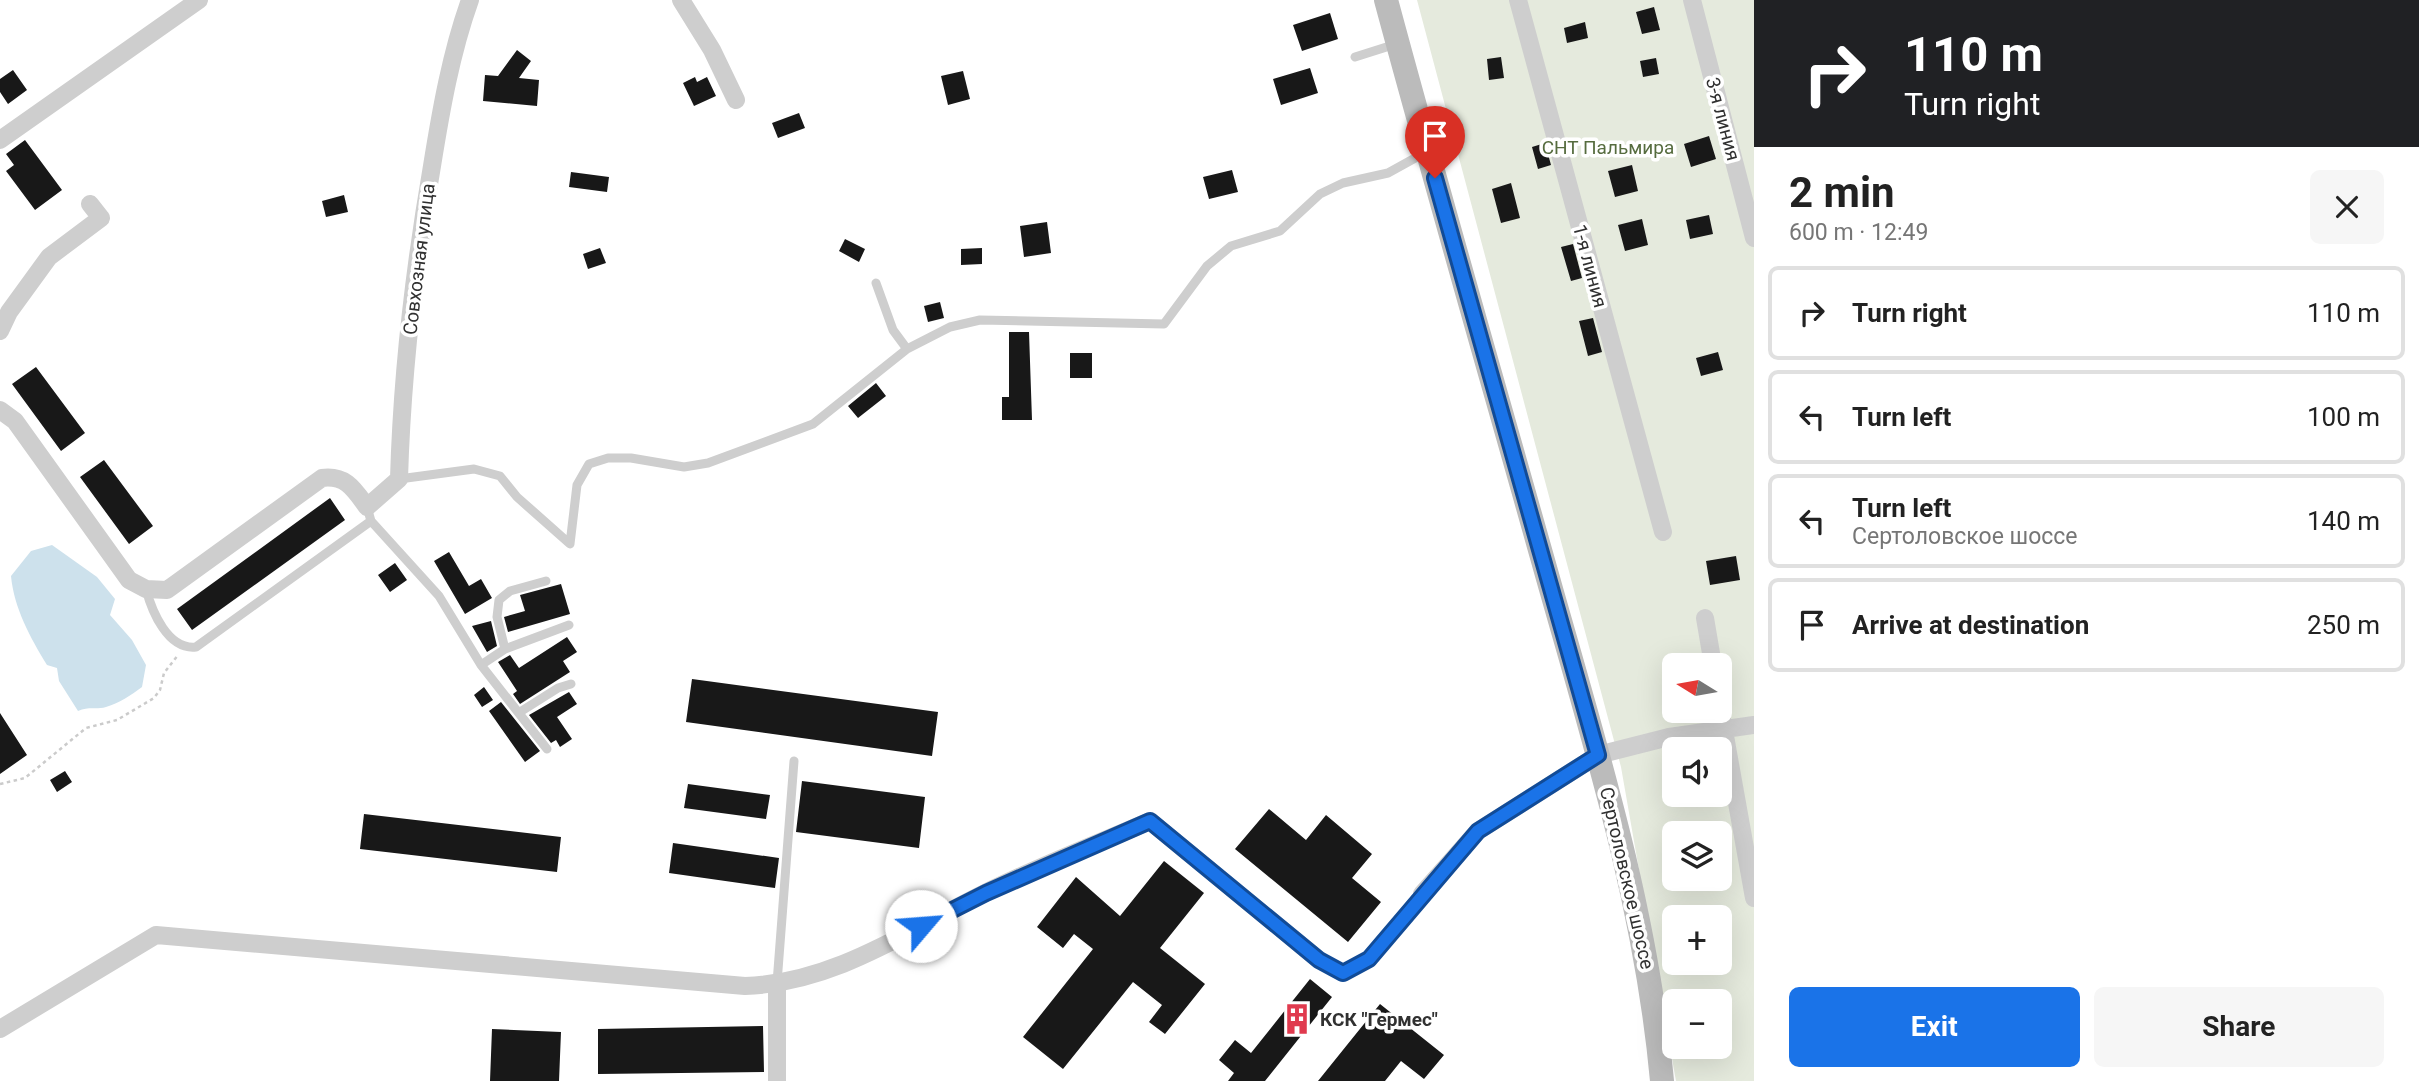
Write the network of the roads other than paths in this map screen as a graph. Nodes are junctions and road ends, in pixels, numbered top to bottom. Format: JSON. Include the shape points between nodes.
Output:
{"nodes":[{"id":1,"x":199,"y":0,"type":"edge"},
{"id":2,"x":470,"y":0,"type":"edge"},
{"id":3,"x":681,"y":0,"type":"edge"},
{"id":4,"x":1386,"y":0,"type":"edge"},
{"id":5,"x":1518,"y":0,"type":"edge"},
{"id":6,"x":1692,"y":0,"type":"edge"},
{"id":7,"x":1398,"y":44,"type":"junction"},
{"id":8,"x":1355,"y":57,"type":"dead end"},
{"id":9,"x":736,"y":100,"type":"dead end"},
{"id":10,"x":0,"y":140,"type":"edge"},
{"id":11,"x":1427,"y":152,"type":"junction"},
{"id":12,"x":90,"y":204,"type":"dead end"},
{"id":13,"x":1754,"y":238,"type":"edge"},
{"id":14,"x":876,"y":283,"type":"dead end"},
{"id":15,"x":0,"y":331,"type":"edge"},
{"id":16,"x":907,"y":349,"type":"junction"},
{"id":17,"x":0,"y":410,"type":"edge"},
{"id":18,"x":399,"y":479,"type":"junction"},
{"id":19,"x":369,"y":514,"type":"junction"},
{"id":20,"x":1662,"y":532,"type":"dead end"},
{"id":21,"x":546,"y":581,"type":"dead end"},
{"id":22,"x":146,"y":589,"type":"junction"},
{"id":23,"x":1705,"y":618,"type":"dead end"},
{"id":24,"x":569,"y":625,"type":"dead end"},
{"id":25,"x":505,"y":649,"type":"junction"},
{"id":26,"x":1711,"y":653,"type":"edge"},
{"id":27,"x":481,"y":665,"type":"junction"},
{"id":28,"x":571,"y":684,"type":"dead end"},
{"id":29,"x":520,"y":712,"type":"junction"},
{"id":30,"x":1723,"y":723,"type":"edge"},
{"id":31,"x":1754,"y":725,"type":"edge"},
{"id":32,"x":1724,"y":730,"type":"junction"},
{"id":33,"x":547,"y":749,"type":"dead end"},
{"id":34,"x":1598,"y":755,"type":"junction"},
{"id":35,"x":794,"y":761,"type":"dead end"},
{"id":36,"x":1422,"y":894,"type":"joint"},
{"id":37,"x":1754,"y":898,"type":"edge"},
{"id":38,"x":1319,"y":960,"type":"joint"},
{"id":39,"x":777,"y":985,"type":"junction"},
{"id":40,"x":0,"y":1029,"type":"edge"},
{"id":41,"x":777,"y":1081,"type":"edge"},
{"id":42,"x":1662,"y":1081,"type":"edge"}],
"edges":[{"from":1,"to":10,"type":"street"},
{"from":2,"to":18,"type":"street","name":"Совхозная улица","via":[[439,123],[415,264]]},
{"from":3,"to":9,"type":"street"},
{"from":4,"to":7,"type":"main road","name":"Сертоловское шоссе"},
{"from":5,"to":20,"type":"street","name":"1-я линия"},
{"from":6,"to":13,"type":"street","name":"3-я линия"},
{"from":7,"to":8,"type":"lane"},
{"from":7,"to":11,"type":"main road","name":"Сертоловское шоссе"},
{"from":11,"to":16,"type":"lane","via":[[1388,173],[1343,183],[1320,194],[1280,231],[1231,246],[1207,266],[1164,324],[980,320],[950,327]]},
{"from":11,"to":34,"type":"main road","name":"Сертоловское шоссе"},
{"from":12,"to":15,"type":"street","via":[[101,218],[49,257]]},
{"from":14,"to":16,"type":"lane","via":[[893,330]]},
{"from":16,"to":18,"type":"lane","via":[[813,424],[708,463],[684,467],[608,458],[589,464],[578,485],[570,544],[500,476],[474,469]]},
{"from":17,"to":22,"type":"street","via":[[15,421],[129,580]]},
{"from":18,"to":19,"type":"street"},
{"from":19,"to":22,"type":"street","via":[[349,483],[336,476],[322,478],[167,590]]},
{"from":19,"to":22,"type":"lane","via":[[196,647],[177,644],[152,609]]},
{"from":19,"to":27,"type":"lane","via":[[439,596]]},
{"from":21,"to":25,"type":"lane","via":[[510,591],[499,600],[497,617]]},
{"from":23,"to":26,"type":"street"},
{"from":24,"to":25,"type":"lane"},
{"from":25,"to":27,"type":"lane"},
{"from":27,"to":29,"type":"lane"},
{"from":28,"to":29,"type":"lane"},
{"from":29,"to":33,"type":"lane"},
{"from":30,"to":32,"type":"street"},
{"from":31,"to":32,"type":"street"},
{"from":32,"to":34,"type":"street","via":[[1669,737]]},
{"from":32,"to":37,"type":"street"},
{"from":34,"to":36,"type":"street","via":[[1478,831]]},
{"from":34,"to":42,"type":"main road","name":"Сертоловское шоссе","via":[[1638,919]]},
{"from":35,"to":39,"type":"lane"},
{"from":36,"to":38,"type":"lane","via":[[1369,959],[1343,973]]},
{"from":38,"to":39,"type":"street","via":[[1150,821],[986,893],[834,969]]},
{"from":39,"to":40,"type":"street","via":[[731,985],[156,935]]},
{"from":39,"to":41,"type":"street"}]}
